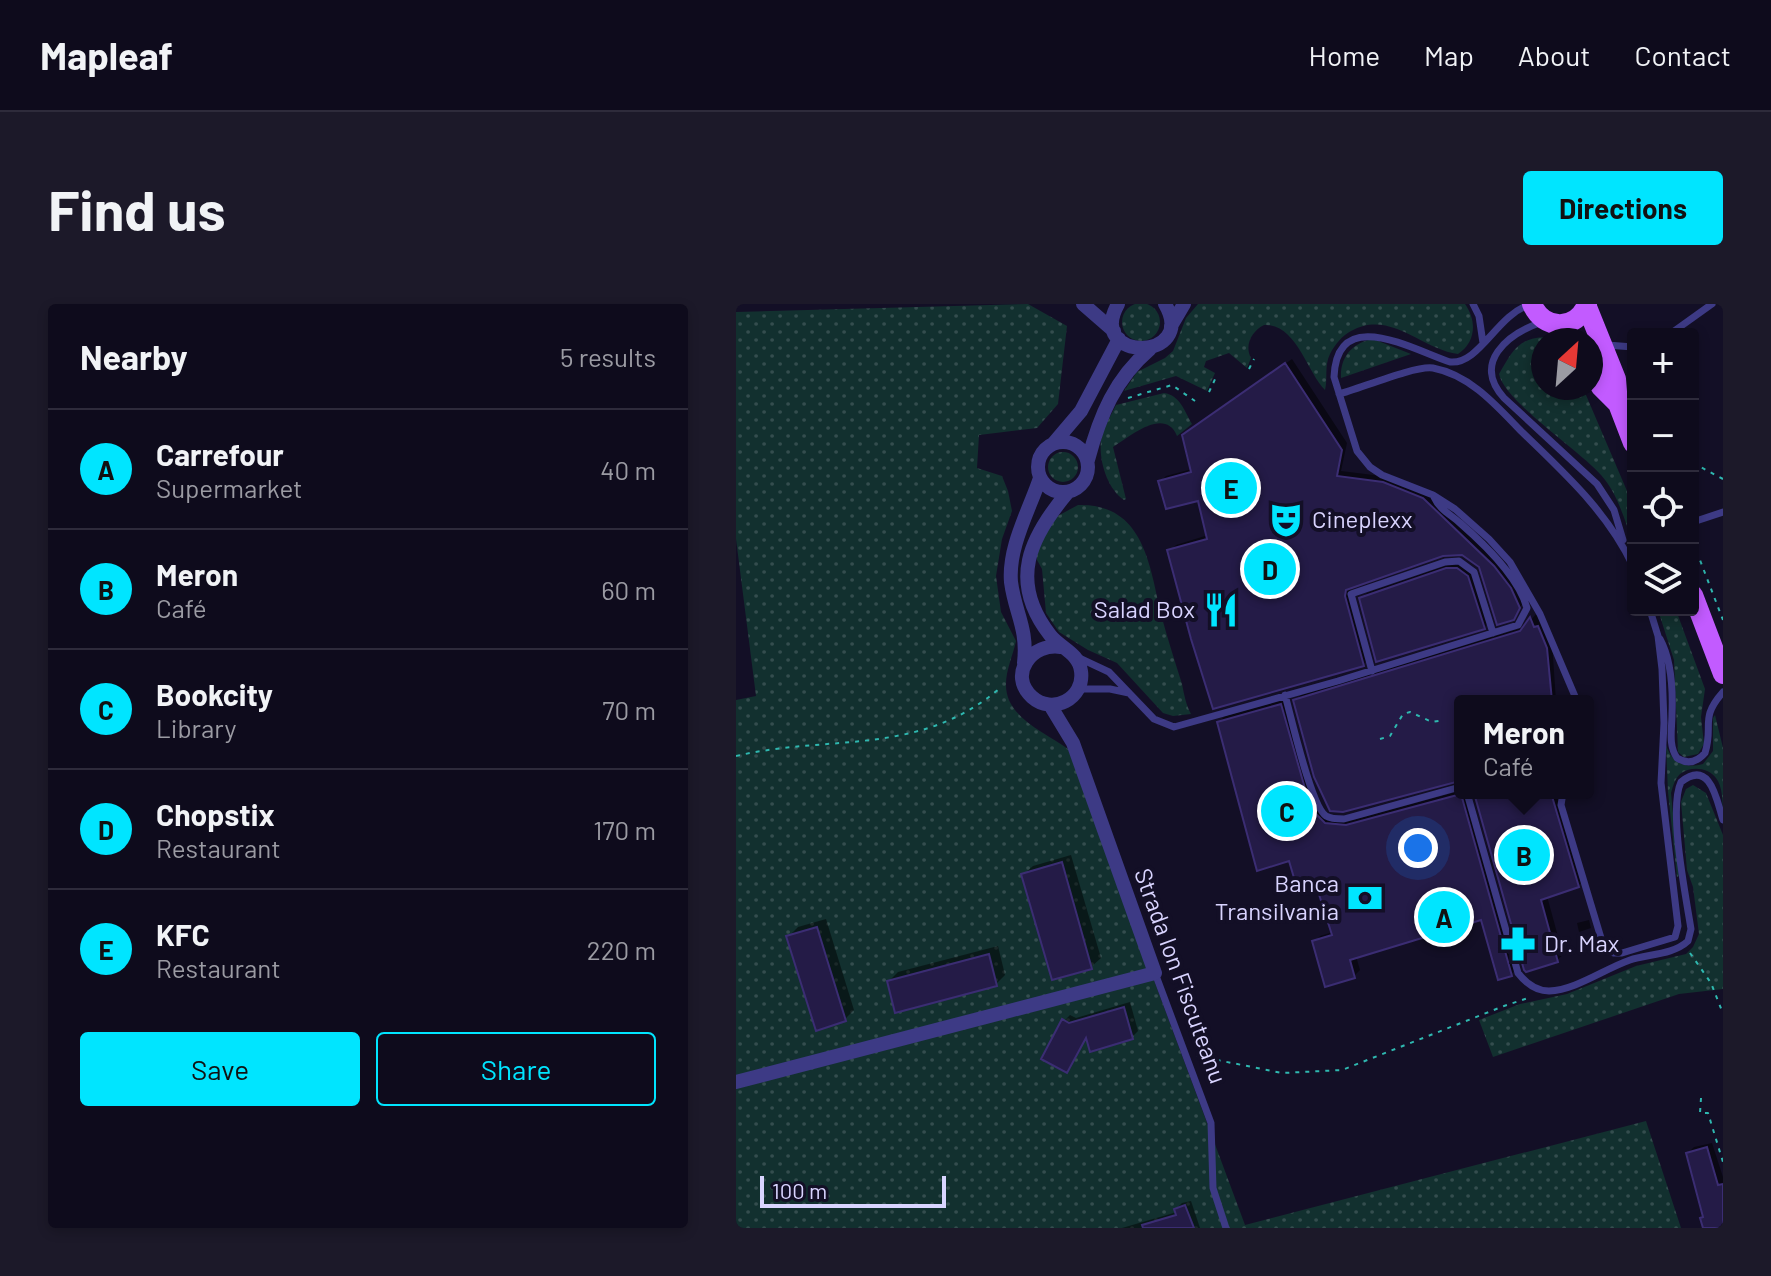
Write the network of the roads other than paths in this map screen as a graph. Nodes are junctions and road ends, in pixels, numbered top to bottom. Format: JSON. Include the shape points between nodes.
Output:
{"nodes":[{"id":1,"x":1083,"y":304,"type":"edge"},
{"id":2,"x":1118,"y":304,"type":"edge"},
{"id":3,"x":1165,"y":304,"type":"edge"},
{"id":4,"x":1184,"y":304,"type":"edge"},
{"id":5,"x":1473,"y":304,"type":"edge"},
{"id":6,"x":1532,"y":304,"type":"edge"},
{"id":7,"x":1712,"y":304,"type":"edge"},
{"id":8,"x":1587,"y":305,"type":"edge"},
{"id":9,"x":1170,"y":326,"type":"junction"},
{"id":10,"x":1558,"y":328,"type":"edge"},
{"id":11,"x":1562,"y":328,"type":"edge"},
{"id":12,"x":1595,"y":328,"type":"edge"},
{"id":13,"x":1678,"y":328,"type":"edge"},
{"id":14,"x":1531,"y":330,"type":"edge"},
{"id":15,"x":1116,"y":335,"type":"junction"},
{"id":16,"x":1483,"y":343,"type":"junction"},
{"id":17,"x":1603,"y":343,"type":"edge"},
{"id":18,"x":1603,"y":348,"type":"edge"},
{"id":19,"x":1627,"y":348,"type":"edge"},
{"id":20,"x":1150,"y":349,"type":"junction"},
{"id":21,"x":1603,"y":389,"type":"edge"},
{"id":22,"x":1339,"y":394,"type":"junction"},
{"id":23,"x":1618,"y":404,"type":"junction"},
{"id":24,"x":1627,"y":427,"type":"edge"},
{"id":25,"x":1053,"y":444,"type":"junction"},
{"id":26,"x":1088,"y":460,"type":"junction"},
{"id":27,"x":1040,"y":478,"type":"junction"},
{"id":28,"x":1068,"y":492,"type":"junction"},
{"id":29,"x":1433,"y":495,"type":"junction"},
{"id":30,"x":1723,"y":512,"type":"edge"},
{"id":31,"x":1616,"y":518,"type":"junction"},
{"id":32,"x":1699,"y":520,"type":"edge"},
{"id":33,"x":1612,"y":527,"type":"junction"},
{"id":34,"x":1627,"y":553,"type":"joint"},
{"id":35,"x":1699,"y":611,"type":"edge"},
{"id":36,"x":1652,"y":616,"type":"edge"},
{"id":37,"x":1493,"y":633,"type":"junction"},
{"id":38,"x":1658,"y":636,"type":"junction"},
{"id":39,"x":1061,"y":647,"type":"junction"},
{"id":40,"x":1075,"y":657,"type":"junction"},
{"id":41,"x":1024,"y":667,"type":"junction"},
{"id":42,"x":1372,"y":671,"type":"junction"},
{"id":43,"x":1723,"y":674,"type":"edge"},
{"id":44,"x":1079,"y":689,"type":"junction"},
{"id":45,"x":1723,"y":692,"type":"edge"},
{"id":46,"x":1131,"y":694,"type":"junction"},
{"id":47,"x":1285,"y":695,"type":"junction"},
{"id":48,"x":1574,"y":695,"type":"edge"},
{"id":49,"x":1067,"y":701,"type":"junction"},
{"id":50,"x":1050,"y":705,"type":"junction"},
{"id":51,"x":1073,"y":743,"type":"junction"},
{"id":52,"x":1454,"y":789,"type":"edge"},
{"id":53,"x":1469,"y":799,"type":"edge"},
{"id":54,"x":1562,"y":799,"type":"edge"},
{"id":55,"x":1723,"y":820,"type":"edge"},
{"id":56,"x":1155,"y":973,"type":"junction"},
{"id":57,"x":736,"y":1082,"type":"edge"},
{"id":58,"x":1226,"y":1228,"type":"edge"}],
"edges":[{"from":1,"to":15,"type":"street"},
{"from":2,"to":15,"type":"street","via":[[1113,315]]},
{"from":3,"to":9,"type":"street"},
{"from":4,"to":9,"type":"street"},
{"from":5,"to":16,"type":"lane"},
{"from":6,"to":10,"type":"main road","via":[[1538,316]]},
{"from":6,"to":16,"type":"lane","via":[[1507,316]]},
{"from":7,"to":13,"type":"lane"},
{"from":8,"to":11,"type":"main road","via":[[1578,319]]},
{"from":8,"to":12,"type":"main road"},
{"from":9,"to":20,"type":"street"},
{"from":14,"to":31,"type":"lane","via":[[1518,331],[1500,349],[1492,363],[1493,384],[1597,484]]},
{"from":15,"to":20,"type":"street","via":[[1133,348]]},
{"from":15,"to":25,"type":"street","via":[[1081,411]]},
{"from":16,"to":22,"type":"lane","via":[[1456,363],[1382,336],[1364,335],[1337,357],[1334,377]]},
{"from":17,"to":19,"type":"lane"},
{"from":18,"to":23,"type":"main road","via":[[1616,379]]},
{"from":20,"to":26,"type":"street","via":[[1111,394]]},
{"from":21,"to":23,"type":"main road"},
{"from":22,"to":29,"type":"lane","via":[[1357,451],[1370,467]]},
{"from":22,"to":33,"type":"lane","via":[[1425,368],[1479,389]]},
{"from":23,"to":24,"type":"main road"},
{"from":25,"to":26,"type":"street","via":[[1077,446]]},
{"from":25,"to":27,"type":"street","via":[[1041,454]]},
{"from":26,"to":28,"type":"street","via":[[1083,484]]},
{"from":27,"to":28,"type":"street","via":[[1052,490]]},
{"from":27,"to":41,"type":"street","via":[[1011,566],[1027,642]]},
{"from":28,"to":39,"type":"street","via":[[1040,528],[1028,559],[1037,612]]},
{"from":29,"to":37,"type":"lane","via":[[1439,508],[1483,545],[1523,596],[1527,608],[1518,625]]},
{"from":29,"to":48,"type":"lane","via":[[1465,516],[1510,562],[1540,614]]},
{"from":30,"to":32,"type":"lane"},
{"from":31,"to":33,"type":"lane"},
{"from":31,"to":34,"type":"lane"},
{"from":33,"to":34,"type":"lane"},
{"from":35,"to":43,"type":"main road"},
{"from":36,"to":38,"type":"lane"},
{"from":37,"to":42,"type":"lane"},
{"from":37,"to":42,"type":"lane","via":[[1474,572],[1459,561],[1445,562],[1351,594]]},
{"from":38,"to":45,"type":"lane","via":[[1668,654],[1671,744],[1677,758],[1694,761],[1705,753],[1708,714]]},
{"from":38,"to":54,"type":"lane","via":[[1661,783],[1675,937],[1622,953],[1604,948]]},
{"from":39,"to":40,"type":"street"},
{"from":39,"to":41,"type":"street","via":[[1038,649]]},
{"from":40,"to":44,"type":"street","via":[[1082,672]]},
{"from":40,"to":46,"type":"lane","via":[[1109,672]]},
{"from":41,"to":50,"type":"street","via":[[1027,692]]},
{"from":42,"to":47,"type":"lane"},
{"from":44,"to":46,"type":"lane"},
{"from":44,"to":49,"type":"street"},
{"from":46,"to":47,"type":"lane","via":[[1145,711],[1174,727]]},
{"from":47,"to":52,"type":"lane","via":[[1311,789],[1326,816],[1344,819]]},
{"from":49,"to":50,"type":"street"},
{"from":49,"to":51,"type":"street","name":"Strada Ion Fiscuteanu"},
{"from":50,"to":51,"type":"street","name":"Strada Ion Fiscuteanu"},
{"from":51,"to":56,"type":"street","name":"Strada Ion Fiscuteanu"},
{"from":53,"to":55,"type":"lane","via":[[1518,973],[1544,991],[1684,945],[1691,929],[1677,820],[1681,782],[1700,776],[1712,784]]},
{"from":56,"to":57,"type":"street"},
{"from":56,"to":58,"type":"lane","name":"Strada Ion Fiscuteanu","via":[[1211,1123],[1213,1188]]}]}
